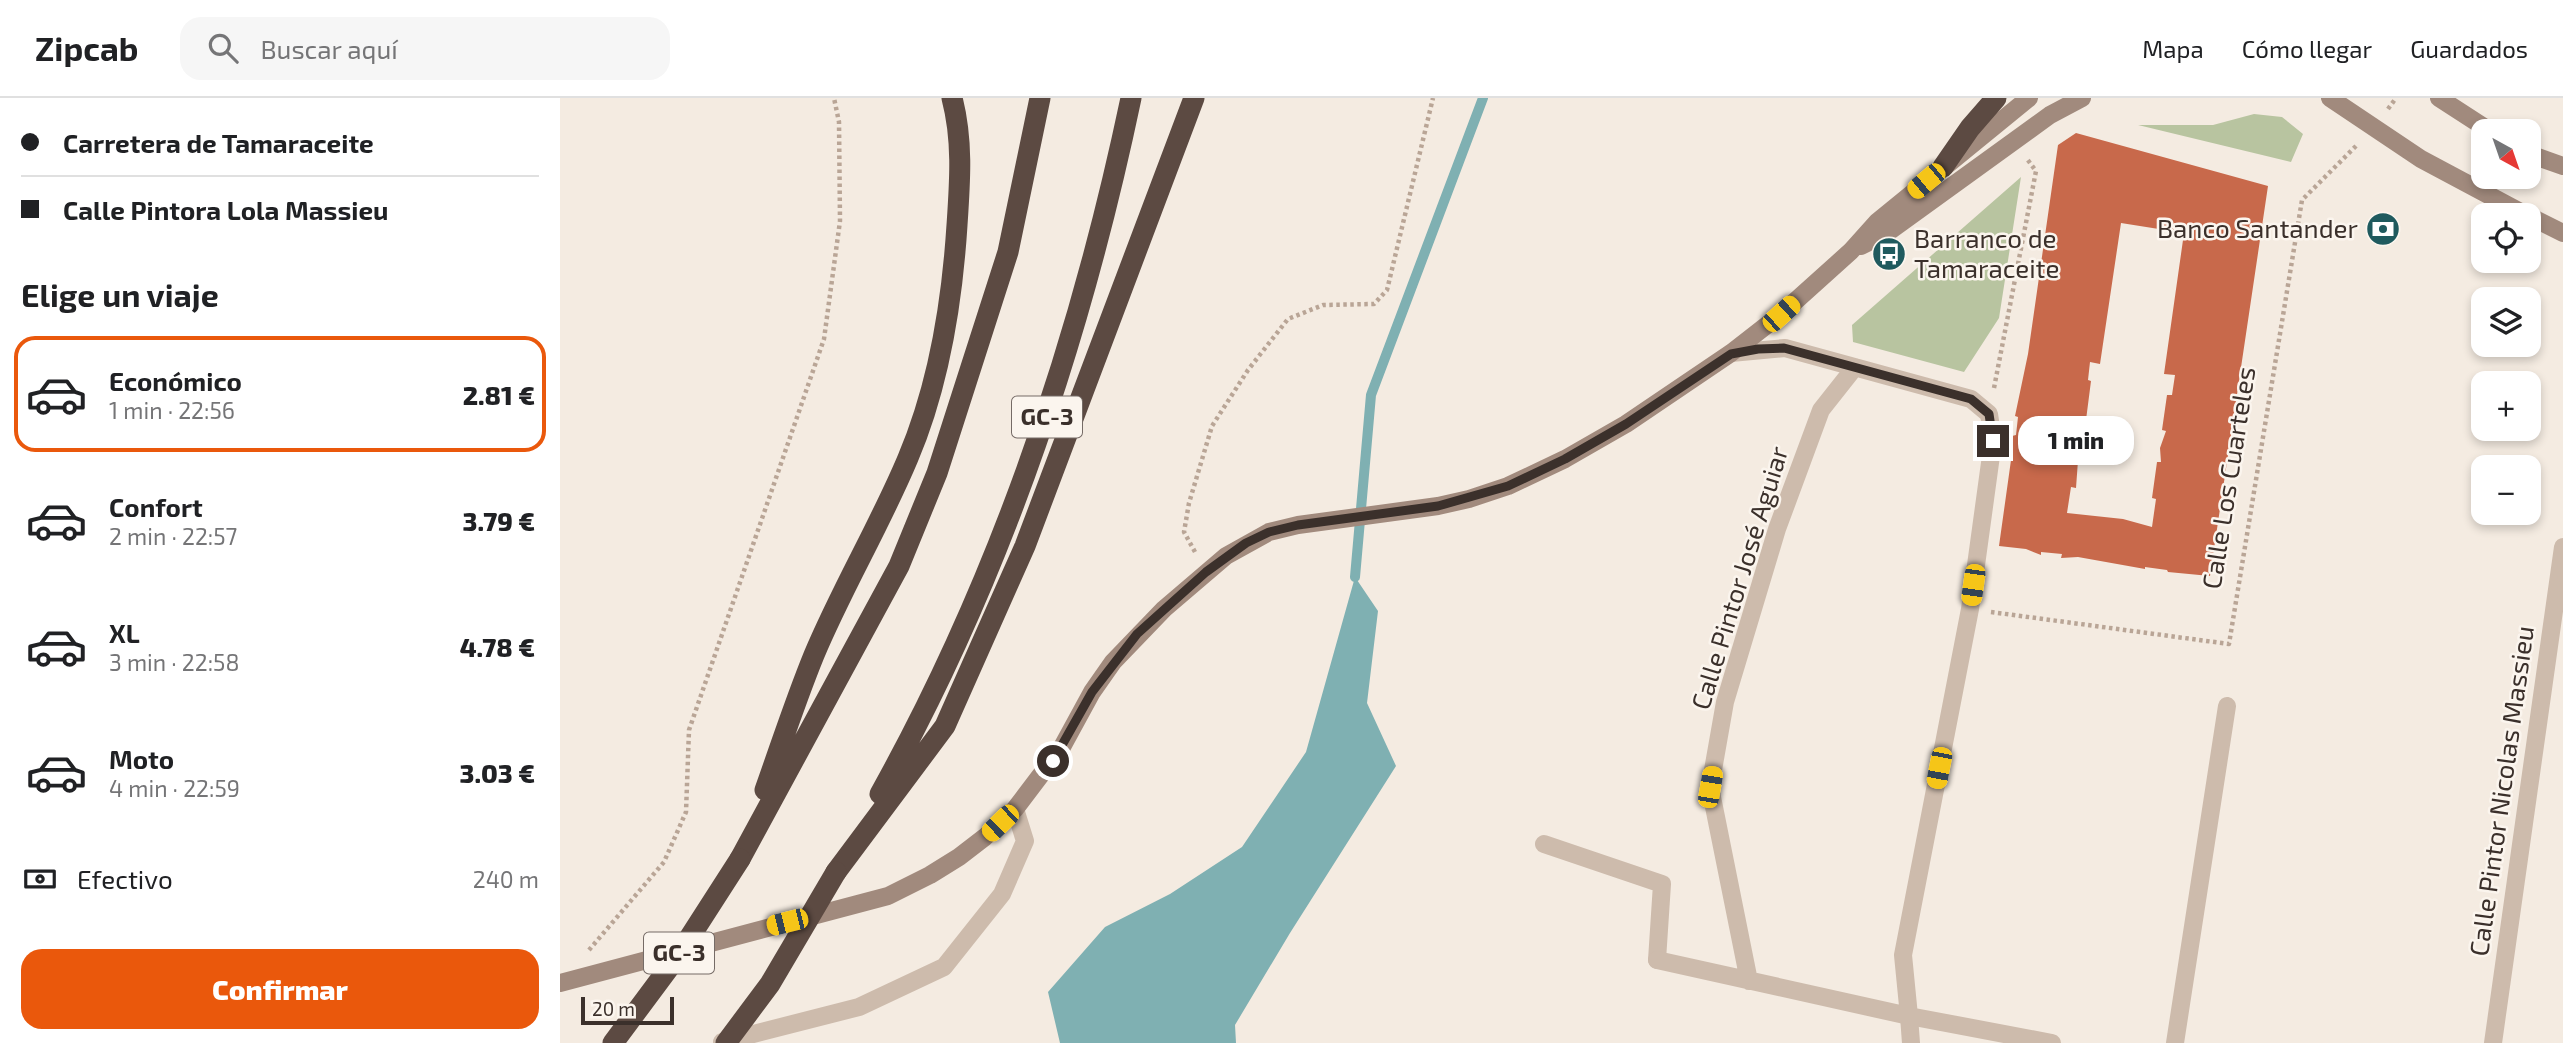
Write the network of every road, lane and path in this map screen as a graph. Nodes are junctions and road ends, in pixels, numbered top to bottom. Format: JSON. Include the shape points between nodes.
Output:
{"nodes":[{"id":1,"x":834,"y":98,"type":"edge"},
{"id":2,"x":952,"y":98,"type":"edge"},
{"id":3,"x":1040,"y":98,"type":"edge"},
{"id":4,"x":1131,"y":98,"type":"edge"},
{"id":5,"x":1194,"y":98,"type":"edge"},
{"id":6,"x":1433,"y":98,"type":"edge"},
{"id":7,"x":1996,"y":98,"type":"edge"},
{"id":8,"x":2029,"y":98,"type":"edge"},
{"id":9,"x":2082,"y":98,"type":"edge"},
{"id":10,"x":2330,"y":98,"type":"edge"},
{"id":11,"x":2396,"y":98,"type":"edge"},
{"id":12,"x":2439,"y":98,"type":"edge"},
{"id":13,"x":2471,"y":119,"type":"edge"},
{"id":14,"x":2374,"y":128,"type":"junction"},
{"id":15,"x":2014,"y":141,"type":"junction"},
{"id":16,"x":2541,"y":158,"type":"edge"},
{"id":17,"x":2563,"y":166,"type":"edge"},
{"id":18,"x":1943,"y":167,"type":"junction"},
{"id":19,"x":2504,"y":203,"type":"edge"},
{"id":20,"x":2541,"y":222,"type":"edge"},
{"id":21,"x":2563,"y":233,"type":"edge"},
{"id":22,"x":1852,"y":251,"type":"junction"},
{"id":23,"x":1731,"y":354,"type":"junction"},
{"id":24,"x":1855,"y":367,"type":"junction"},
{"id":25,"x":1989,"y":414,"type":"junction"},
{"id":26,"x":2563,"y":547,"type":"edge"},
{"id":27,"x":1206,"y":572,"type":"junction"},
{"id":28,"x":1970,"y":609,"type":"junction"},
{"id":29,"x":2227,"y":706,"type":"dead end"},
{"id":30,"x":1015,"y":809,"type":"junction"},
{"id":31,"x":1544,"y":844,"type":"dead end"},
{"id":32,"x":740,"y":859,"type":"junction"},
{"id":33,"x":836,"y":872,"type":"junction"},
{"id":34,"x":1749,"y":981,"type":"junction"},
{"id":35,"x":561,"y":983,"type":"edge"},
{"id":36,"x":1909,"y":1016,"type":"junction"},
{"id":37,"x":613,"y":1043,"type":"edge"},
{"id":38,"x":720,"y":1043,"type":"edge"},
{"id":39,"x":726,"y":1043,"type":"edge"},
{"id":40,"x":1911,"y":1043,"type":"edge"},
{"id":41,"x":2052,"y":1043,"type":"edge"},
{"id":42,"x":2175,"y":1043,"type":"edge"},
{"id":43,"x":2493,"y":1043,"type":"edge"}],
"edges":[{"from":1,"to":35,"type":"path","via":[[839,122],[840,221],[824,339],[689,730],[686,812],[664,862]]},
{"from":2,"to":32,"type":"highway","via":[[961,167],[956,247],[930,397],[908,458],[814,654]]},
{"from":3,"to":32,"type":"highway","number":"GC-3","via":[[1008,252],[937,473],[899,566]]},
{"from":4,"to":33,"type":"highway","number":"GC-3","via":[[1093,260],[1048,415],[921,721]]},
{"from":5,"to":33,"type":"highway","via":[[1025,546],[945,726]]},
{"from":6,"to":27,"type":"path","via":[[1387,290],[1374,304],[1323,305],[1288,319],[1212,426],[1184,532]]},
{"from":7,"to":18,"type":"highway"},
{"from":8,"to":18,"type":"main road"},
{"from":9,"to":15,"type":"main road"},
{"from":10,"to":14,"type":"main road"},
{"from":11,"to":14,"type":"path","name":"Calle Los Cuarteles"},
{"from":12,"to":13,"type":"main road"},
{"from":14,"to":19,"type":"main road"},
{"from":14,"to":28,"type":"path","name":"Calle Los Cuarteles","via":[[2302,200],[2229,644]]},
{"from":15,"to":22,"type":"main road","via":[[1887,233]]},
{"from":15,"to":25,"type":"path","via":[[2036,171]]},
{"from":16,"to":17,"type":"main road"},
{"from":18,"to":22,"type":"main road","via":[[1877,222]]},
{"from":20,"to":21,"type":"main road"},
{"from":22,"to":23,"type":"main road"},
{"from":23,"to":24,"type":"street","via":[[1784,348]]},
{"from":23,"to":27,"type":"main road","via":[[1626,424],[1508,486],[1438,506],[1269,532]]},
{"from":24,"to":25,"type":"street","via":[[1971,399]]},
{"from":24,"to":34,"type":"street","name":"Calle Pintor José Aguiar","via":[[1821,410],[1777,529],[1725,702],[1712,775],[1710,787]]},
{"from":25,"to":28,"type":"street","via":[[1993,441]]},
{"from":26,"to":43,"type":"street","name":"Calle Pintor Nicolas Massieu"},
{"from":27,"to":30,"type":"main road","via":[[1113,662],[1062,747]]},
{"from":28,"to":36,"type":"street","via":[[1903,955]]},
{"from":29,"to":42,"type":"street"},
{"from":30,"to":35,"type":"main road","via":[[959,857],[888,896]]},
{"from":30,"to":38,"type":"street","via":[[1025,841],[1002,894],[944,967],[859,1007]]},
{"from":31,"to":34,"type":"street","via":[[1662,884],[1657,960]]},
{"from":32,"to":37,"type":"highway","number":"GC-3","bridge":true,"via":[[677,957]]},
{"from":33,"to":39,"type":"highway","number":"GC-3","bridge":true,"via":[[770,984]]},
{"from":34,"to":36,"type":"street"},
{"from":36,"to":40,"type":"street"},
{"from":36,"to":41,"type":"street"}]}
